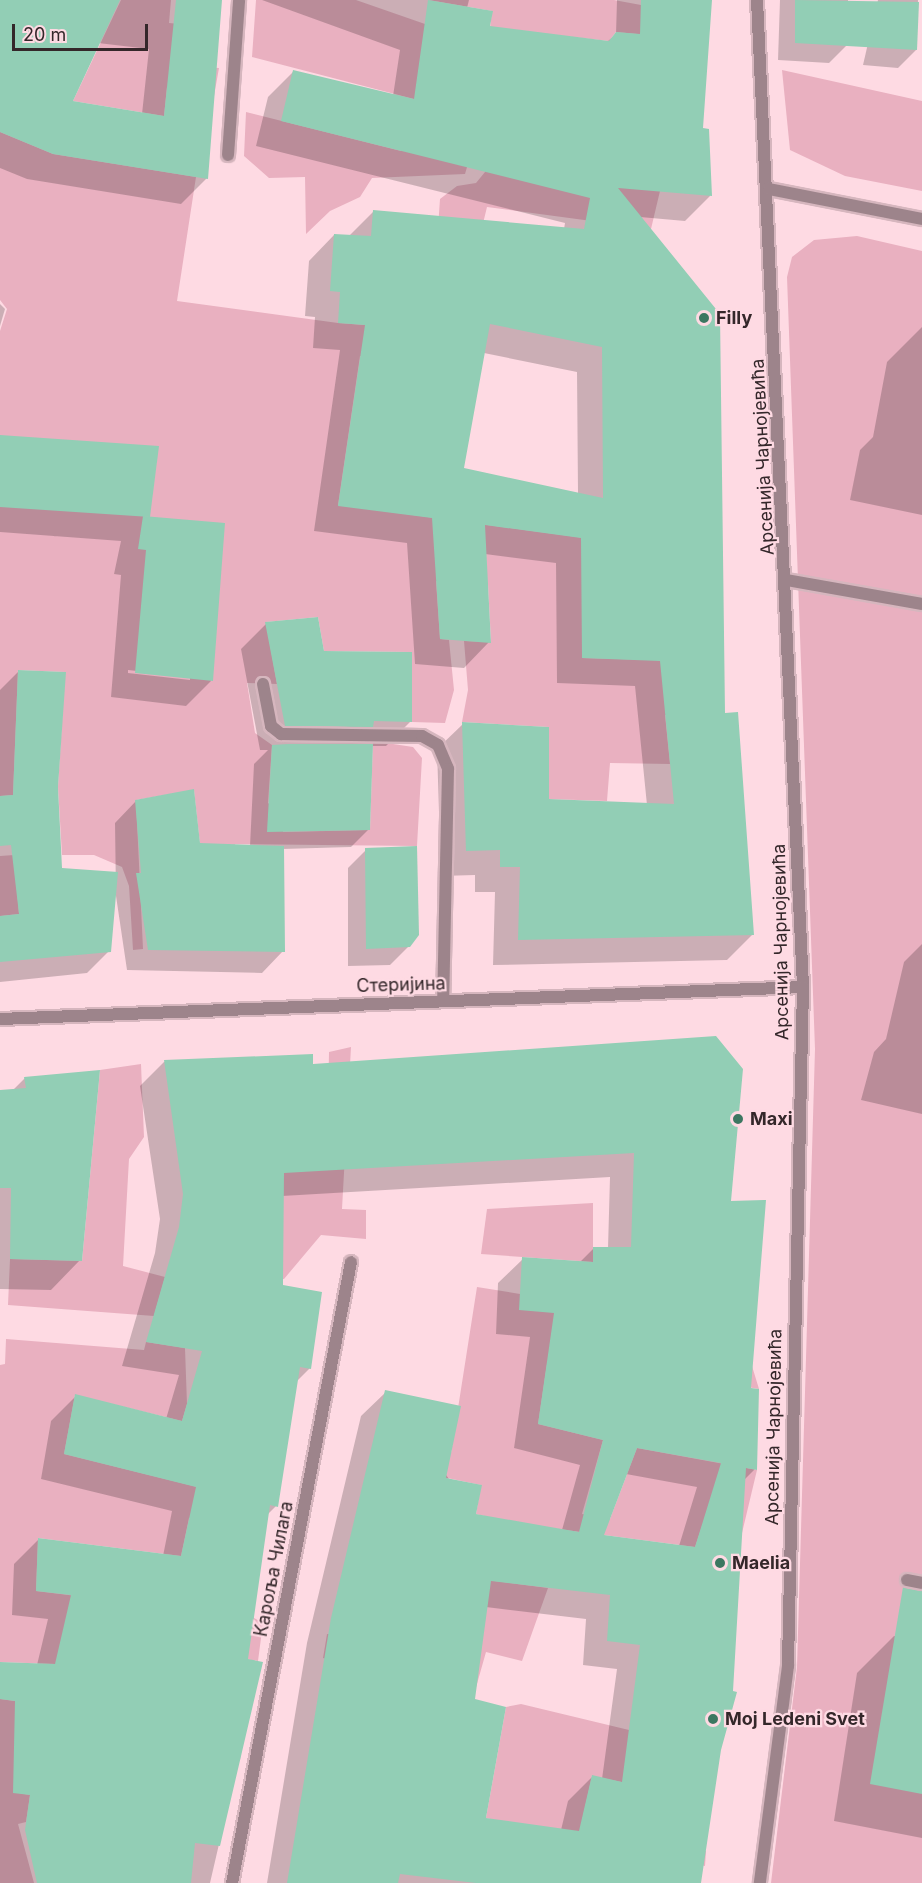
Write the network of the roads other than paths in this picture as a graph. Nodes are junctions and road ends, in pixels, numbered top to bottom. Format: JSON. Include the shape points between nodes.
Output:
{"nodes":[{"id":1,"x":239,"y":0,"type":"edge"},
{"id":2,"x":757,"y":0,"type":"edge"},
{"id":3,"x":228,"y":155,"type":"dead end"},
{"id":4,"x":769,"y":189,"type":"junction"},
{"id":5,"x":922,"y":219,"type":"edge"},
{"id":6,"x":786,"y":580,"type":"junction"},
{"id":7,"x":922,"y":604,"type":"edge"},
{"id":8,"x":263,"y":684,"type":"dead end"},
{"id":9,"x":803,"y":987,"type":"junction"},
{"id":10,"x":443,"y":1001,"type":"junction"},
{"id":11,"x":0,"y":1019,"type":"edge"},
{"id":12,"x":351,"y":1262,"type":"dead end"},
{"id":13,"x":907,"y":1580,"type":"dead end"},
{"id":14,"x":922,"y":1583,"type":"edge"},
{"id":15,"x":232,"y":1883,"type":"edge"},
{"id":16,"x":760,"y":1883,"type":"edge"}],
"edges":[{"from":1,"to":3,"type":"street"},
{"from":2,"to":4,"type":"street","name":"Арсенија Чарнојевића"},
{"from":4,"to":5,"type":"street"},
{"from":4,"to":6,"type":"street","name":"Арсенија Чарнојевића"},
{"from":6,"to":7,"type":"street"},
{"from":6,"to":9,"type":"street","name":"Арсенија Чарнојевића"},
{"from":8,"to":10,"type":"street","via":[[271,726],[281,734],[422,736],[438,745],[448,769]]},
{"from":9,"to":10,"type":"street","name":"Стеријина"},
{"from":9,"to":16,"type":"street","name":"Арсенија Чарнојевића","via":[[788,1666]]},
{"from":10,"to":11,"type":"street","name":"Стеријина"},
{"from":12,"to":15,"type":"street","name":"Кароља Чилага"},
{"from":13,"to":14,"type":"street"}]}
